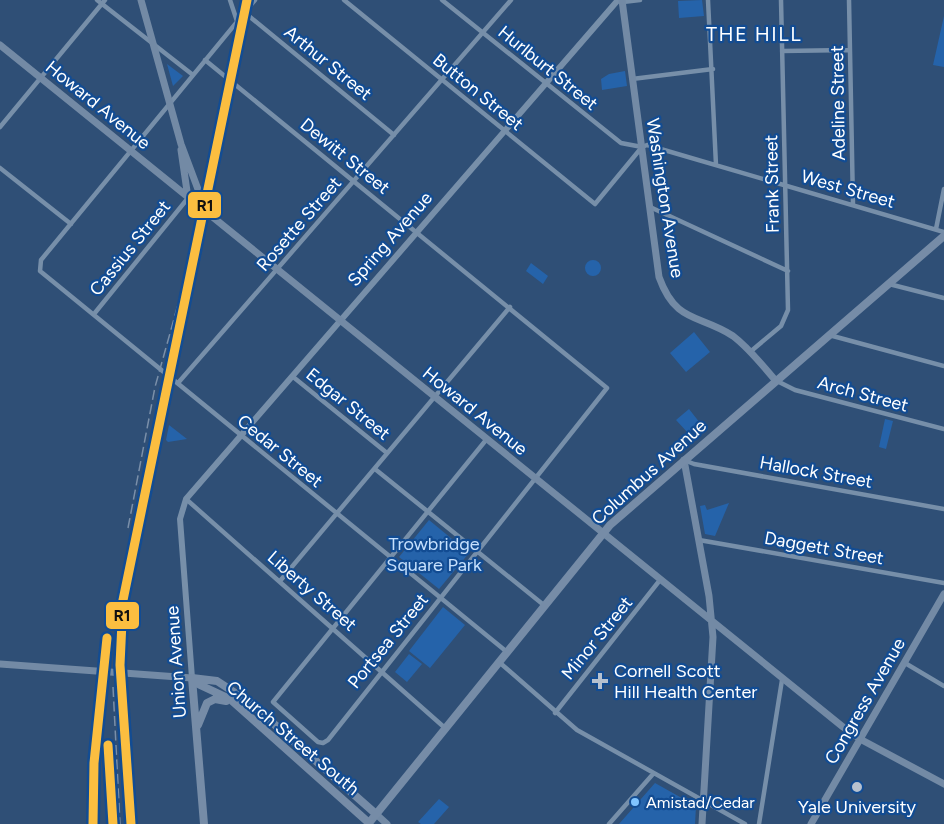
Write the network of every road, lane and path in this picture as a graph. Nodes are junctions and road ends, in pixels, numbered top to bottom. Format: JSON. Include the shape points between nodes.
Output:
{"nodes":[{"id":1,"x":97,"y":0,"type":"edge"},
{"id":2,"x":141,"y":0,"type":"edge"},
{"id":3,"x":230,"y":0,"type":"edge"},
{"id":4,"x":255,"y":0,"type":"edge"},
{"id":5,"x":344,"y":0,"type":"edge"},
{"id":6,"x":442,"y":0,"type":"edge"},
{"id":7,"x":511,"y":0,"type":"edge"},
{"id":8,"x":640,"y":0,"type":"edge"},
{"id":9,"x":708,"y":0,"type":"edge"},
{"id":10,"x":781,"y":0,"type":"edge"},
{"id":11,"x":849,"y":0,"type":"edge"},
{"id":12,"x":621,"y":1,"type":"edge"},
{"id":13,"x":104,"y":2,"type":"edge"},
{"id":14,"x":244,"y":12,"type":"junction"},
{"id":15,"x":236,"y":19,"type":"junction"},
{"id":16,"x":482,"y":33,"type":"junction"},
{"id":17,"x":0,"y":45,"type":"edge"},
{"id":18,"x":153,"y":46,"type":"junction"},
{"id":19,"x":850,"y":50,"type":"junction"},
{"id":20,"x":782,"y":51,"type":"junction"},
{"id":21,"x":205,"y":60,"type":"junction"},
{"id":22,"x":713,"y":69,"type":"junction"},
{"id":23,"x":193,"y":75,"type":"junction"},
{"id":24,"x":41,"y":77,"type":"junction"},
{"id":25,"x":632,"y":79,"type":"junction"},
{"id":26,"x":442,"y":80,"type":"junction"},
{"id":27,"x":544,"y":84,"type":"junction"},
{"id":28,"x":170,"y":103,"type":"junction"},
{"id":29,"x":0,"y":127,"type":"edge"},
{"id":30,"x":504,"y":131,"type":"junction"},
{"id":31,"x":394,"y":135,"type":"junction"},
{"id":32,"x":181,"y":144,"type":"junction"},
{"id":33,"x":642,"y":147,"type":"junction"},
{"id":34,"x":131,"y":150,"type":"junction"},
{"id":35,"x":716,"y":165,"type":"junction"},
{"id":36,"x":0,"y":168,"type":"edge"},
{"id":37,"x":355,"y":181,"type":"junction"},
{"id":38,"x":786,"y":186,"type":"junction"},
{"id":39,"x":944,"y":189,"type":"edge"},
{"id":40,"x":188,"y":198,"type":"junction"},
{"id":41,"x":854,"y":204,"type":"junction"},
{"id":42,"x":650,"y":207,"type":"junction"},
{"id":43,"x":218,"y":220,"type":"junction"},
{"id":44,"x":70,"y":224,"type":"junction"},
{"id":45,"x":936,"y":229,"type":"junction"},
{"id":46,"x":417,"y":231,"type":"junction"},
{"id":47,"x":944,"y":234,"type":"edge"},
{"id":48,"x":277,"y":269,"type":"junction"},
{"id":49,"x":788,"y":271,"type":"junction"},
{"id":50,"x":888,"y":284,"type":"junction"},
{"id":51,"x":944,"y":298,"type":"edge"},
{"id":52,"x":510,"y":307,"type":"junction"},
{"id":53,"x":94,"y":314,"type":"junction"},
{"id":54,"x":340,"y":320,"type":"junction"},
{"id":55,"x":829,"y":335,"type":"junction"},
{"id":56,"x":750,"y":351,"type":"junction"},
{"id":57,"x":944,"y":366,"type":"edge"},
{"id":58,"x":292,"y":376,"type":"junction"},
{"id":59,"x":776,"y":381,"type":"junction"},
{"id":60,"x":179,"y":382,"type":"junction"},
{"id":61,"x":606,"y":387,"type":"joint"},
{"id":62,"x":434,"y":397,"type":"junction"},
{"id":63,"x":944,"y":429,"type":"edge"},
{"id":64,"x":241,"y":436,"type":"junction"},
{"id":65,"x":486,"y":440,"type":"junction"},
{"id":66,"x":387,"y":453,"type":"junction"},
{"id":67,"x":684,"y":460,"type":"junction"},
{"id":68,"x":375,"y":469,"type":"junction"},
{"id":69,"x":536,"y":480,"type":"junction"},
{"id":70,"x":186,"y":499,"type":"junction"},
{"id":71,"x":944,"y":509,"type":"edge"},
{"id":72,"x":428,"y":512,"type":"junction"},
{"id":73,"x":336,"y":514,"type":"junction"},
{"id":74,"x":603,"y":534,"type":"junction"},
{"id":75,"x":699,"y":540,"type":"junction"},
{"id":76,"x":477,"y":552,"type":"junction"},
{"id":77,"x":391,"y":557,"type":"junction"},
{"id":78,"x":280,"y":580,"type":"junction"},
{"id":79,"x":660,"y":580,"type":"junction"},
{"id":80,"x":944,"y":583,"type":"edge"},
{"id":81,"x":943,"y":596,"type":"edge"},
{"id":82,"x":440,"y":598,"type":"junction"},
{"id":83,"x":545,"y":606,"type":"junction"},
{"id":84,"x":712,"y":622,"type":"junction"},
{"id":85,"x":334,"y":628,"type":"junction"},
{"id":86,"x":508,"y":652,"type":"junction"},
{"id":87,"x":499,"y":662,"type":"junction"},
{"id":88,"x":904,"y":663,"type":"junction"},
{"id":89,"x":0,"y":664,"type":"edge"},
{"id":90,"x":382,"y":671,"type":"junction"},
{"id":91,"x":187,"y":677,"type":"junction"},
{"id":92,"x":782,"y":680,"type":"junction"},
{"id":93,"x":944,"y":686,"type":"edge"},
{"id":94,"x":236,"y":705,"type":"junction"},
{"id":95,"x":555,"y":713,"type":"junction"},
{"id":96,"x":445,"y":728,"type":"junction"},
{"id":97,"x":196,"y":733,"type":"junction"},
{"id":98,"x":860,"y":740,"type":"junction"},
{"id":99,"x":653,"y":774,"type":"junction"},
{"id":100,"x":944,"y":784,"type":"edge"},
{"id":101,"x":703,"y":801,"type":"junction"},
{"id":102,"x":376,"y":814,"type":"junction"},
{"id":103,"x":204,"y":824,"type":"edge"},
{"id":104,"x":369,"y":824,"type":"edge"},
{"id":105,"x":387,"y":824,"type":"edge"},
{"id":106,"x":609,"y":824,"type":"edge"},
{"id":107,"x":702,"y":824,"type":"edge"},
{"id":108,"x":745,"y":824,"type":"edge"},
{"id":109,"x":759,"y":824,"type":"edge"},
{"id":110,"x":811,"y":824,"type":"edge"}],
"edges":[{"from":1,"to":13,"type":"street"},
{"from":2,"to":18,"type":"main road"},
{"from":3,"to":15,"type":"street"},
{"from":4,"to":14,"type":"street"},
{"from":5,"to":26,"type":"street","name":"Button Street"},
{"from":6,"to":16,"type":"street","name":"Hurlburt Street"},
{"from":7,"to":16,"type":"street","name":"Rosette Street"},
{"from":8,"to":12,"type":"street"},
{"from":9,"to":22,"type":"street"},
{"from":10,"to":20,"type":"street","name":"Frank Street"},
{"from":11,"to":19,"type":"street","name":"Adeline Street"},
{"from":12,"to":25,"type":"main road","name":"Washington Avenue"},
{"from":12,"to":27,"type":"street","name":"Spring Avenue"},
{"from":13,"to":18,"type":"street"},
{"from":13,"to":24,"type":"street"},
{"from":14,"to":15,"type":"street"},
{"from":14,"to":31,"type":"street","name":"Arthur Street"},
{"from":15,"to":21,"type":"street"},
{"from":16,"to":26,"type":"street","name":"Rosette Street"},
{"from":16,"to":27,"type":"street","name":"Hurlburt Street"},
{"from":17,"to":24,"type":"main road","name":"Howard Avenue"},
{"from":18,"to":23,"type":"street"},
{"from":18,"to":28,"type":"main road"},
{"from":19,"to":20,"type":"street"},
{"from":19,"to":41,"type":"street","name":"Adeline Street"},
{"from":20,"to":38,"type":"street","name":"Frank Street"},
{"from":21,"to":23,"type":"street"},
{"from":21,"to":37,"type":"street","name":"Dewitt Street"},
{"from":22,"to":25,"type":"street"},
{"from":22,"to":35,"type":"street"},
{"from":23,"to":28,"type":"street"},
{"from":24,"to":29,"type":"street"},
{"from":24,"to":34,"type":"main road","name":"Howard Avenue"},
{"from":25,"to":33,"type":"main road","name":"Washington Avenue"},
{"from":26,"to":30,"type":"street","name":"Button Street"},
{"from":26,"to":31,"type":"street","name":"Rosette Street"},
{"from":27,"to":30,"type":"street","name":"Spring Avenue"},
{"from":27,"to":33,"type":"street","name":"Hurlburt Street","via":[[621,143]]},
{"from":28,"to":32,"type":"main road"},
{"from":28,"to":34,"type":"street"},
{"from":30,"to":33,"type":"street","name":"Button Street","via":[[595,204]]},
{"from":30,"to":46,"type":"street","name":"Spring Avenue"},
{"from":31,"to":37,"type":"street","name":"Rosette Street"},
{"from":32,"to":40,"type":"main road"},
{"from":32,"to":43,"type":"main road","via":[[199,192]]},
{"from":33,"to":35,"type":"street","name":"West Street","via":[[647,145]]},
{"from":33,"to":42,"type":"main road","name":"Washington Avenue"},
{"from":34,"to":40,"type":"main road","name":"Howard Avenue"},
{"from":34,"to":44,"type":"street"},
{"from":35,"to":38,"type":"street","name":"West Street"},
{"from":36,"to":44,"type":"street"},
{"from":37,"to":46,"type":"street","name":"Dewitt Street"},
{"from":37,"to":48,"type":"street","name":"Rosette Street"},
{"from":38,"to":41,"type":"street","name":"West Street"},
{"from":38,"to":49,"type":"street","name":"Frank Street"},
{"from":39,"to":45,"type":"street"},
{"from":40,"to":43,"type":"main road","name":"Howard Avenue"},
{"from":40,"to":53,"type":"street","name":"Cassius Street"},
{"from":41,"to":45,"type":"street","name":"West Street"},
{"from":42,"to":49,"type":"street"},
{"from":42,"to":56,"type":"main road","name":"Washington Avenue","via":[[659,276],[670,300],[688,316],[729,334]]},
{"from":43,"to":48,"type":"main road","name":"Howard Avenue"},
{"from":44,"to":53,"type":"street","name":"Cedar Street","via":[[39,268]]},
{"from":45,"to":47,"type":"street","name":"West Street"},
{"from":46,"to":52,"type":"street","name":"Dewitt Street"},
{"from":46,"to":54,"type":"street","name":"Spring Avenue"},
{"from":47,"to":50,"type":"main road","name":"Columbus Avenue"},
{"from":48,"to":54,"type":"main road","name":"Howard Avenue"},
{"from":48,"to":60,"type":"street","name":"Rosette Street"},
{"from":49,"to":56,"type":"street","name":"Frank Street","via":[[785,320]]},
{"from":50,"to":51,"type":"street"},
{"from":50,"to":55,"type":"main road","name":"Columbus Avenue"},
{"from":52,"to":61,"type":"street","name":"Dewitt Street"},
{"from":52,"to":62,"type":"street"},
{"from":53,"to":60,"type":"street","name":"Cedar Street"},
{"from":54,"to":58,"type":"street","name":"Spring Avenue"},
{"from":54,"to":62,"type":"main road","name":"Howard Avenue"},
{"from":55,"to":57,"type":"street"},
{"from":55,"to":59,"type":"main road","name":"Columbus Avenue"},
{"from":56,"to":59,"type":"main road","name":"Washington Avenue"},
{"from":58,"to":64,"type":"street","name":"Spring Avenue"},
{"from":58,"to":66,"type":"street","name":"Edgar Street"},
{"from":59,"to":63,"type":"street","name":"Arch Street","via":[[795,390]]},
{"from":59,"to":67,"type":"main road","name":"Columbus Avenue"},
{"from":60,"to":64,"type":"street","name":"Cedar Street"},
{"from":61,"to":69,"type":"street","name":"Portsea Street","via":[[606,393]]},
{"from":62,"to":65,"type":"main road","name":"Howard Avenue"},
{"from":62,"to":66,"type":"street"},
{"from":64,"to":70,"type":"street","name":"Spring Avenue"},
{"from":64,"to":73,"type":"street","name":"Cedar Street"},
{"from":65,"to":69,"type":"main road","name":"Howard Avenue"},
{"from":65,"to":72,"type":"street"},
{"from":66,"to":68,"type":"street"},
{"from":67,"to":71,"type":"street","name":"Hallock Street"},
{"from":67,"to":74,"type":"main road","name":"Columbus Avenue"},
{"from":67,"to":75,"type":"main road"},
{"from":68,"to":72,"type":"street"},
{"from":68,"to":73,"type":"street"},
{"from":69,"to":74,"type":"main road","name":"Howard Avenue"},
{"from":69,"to":76,"type":"street","name":"Portsea Street"},
{"from":70,"to":78,"type":"street","name":"Liberty Street"},
{"from":70,"to":91,"type":"street","name":"Union Avenue","via":[[180,519]]},
{"from":72,"to":76,"type":"street"},
{"from":72,"to":77,"type":"street"},
{"from":73,"to":77,"type":"street","name":"Cedar Street"},
{"from":73,"to":78,"type":"street"},
{"from":74,"to":79,"type":"main road","name":"Howard Avenue"},
{"from":74,"to":83,"type":"main road","name":"Columbus Avenue"},
{"from":75,"to":80,"type":"street","name":"Daggett Street"},
{"from":75,"to":84,"type":"main road"},
{"from":76,"to":82,"type":"street","name":"Portsea Street"},
{"from":76,"to":83,"type":"street"},
{"from":77,"to":82,"type":"street","name":"Cedar Street"},
{"from":77,"to":85,"type":"street"},
{"from":78,"to":85,"type":"street","name":"Liberty Street"},
{"from":79,"to":84,"type":"main road","name":"Howard Avenue"},
{"from":79,"to":95,"type":"street","name":"Minor Street"},
{"from":81,"to":88,"type":"main road","name":"Congress Avenue"},
{"from":82,"to":86,"type":"street","name":"Cedar Street"},
{"from":82,"to":90,"type":"street","name":"Portsea Street"},
{"from":83,"to":86,"type":"main road","name":"Columbus Avenue"},
{"from":84,"to":92,"type":"main road","name":"Howard Avenue"},
{"from":84,"to":101,"type":"main road"},
{"from":85,"to":90,"type":"street","name":"Liberty Street"},
{"from":85,"to":90,"type":"street","name":"Portsea Street","via":[[273,702],[323,743]]},
{"from":86,"to":87,"type":"main road","name":"Columbus Avenue"},
{"from":87,"to":95,"type":"street"},
{"from":87,"to":96,"type":"main road","name":"Columbus Avenue"},
{"from":88,"to":93,"type":"street"},
{"from":88,"to":98,"type":"main road","name":"Congress Avenue"},
{"from":89,"to":91,"type":"main road"},
{"from":90,"to":96,"type":"street","name":"Liberty Street"},
{"from":91,"to":94,"type":"main road","name":"Church Street South"},
{"from":91,"to":97,"type":"main road","name":"Union Avenue"},
{"from":91,"to":102,"type":"main road","name":"Church Street South","via":[[217,681],[243,696]]},
{"from":92,"to":98,"type":"main road","name":"Howard Avenue"},
{"from":92,"to":109,"type":"street"},
{"from":94,"to":97,"type":"main road","via":[[221,699],[208,702],[201,711]]},
{"from":94,"to":104,"type":"main road","name":"Church Street South"},
{"from":95,"to":99,"type":"street"},
{"from":96,"to":102,"type":"main road","name":"Columbus Avenue"},
{"from":97,"to":103,"type":"main road","name":"Union Avenue"},
{"from":98,"to":100,"type":"main road","name":"Howard Avenue"},
{"from":98,"to":110,"type":"main road","name":"Congress Avenue"},
{"from":99,"to":101,"type":"street"},
{"from":99,"to":106,"type":"street"},
{"from":101,"to":107,"type":"main road"},
{"from":101,"to":108,"type":"street"},
{"from":102,"to":104,"type":"main road","name":"Columbus Avenue"},
{"from":102,"to":105,"type":"main road","name":"Church Street South"}]}
